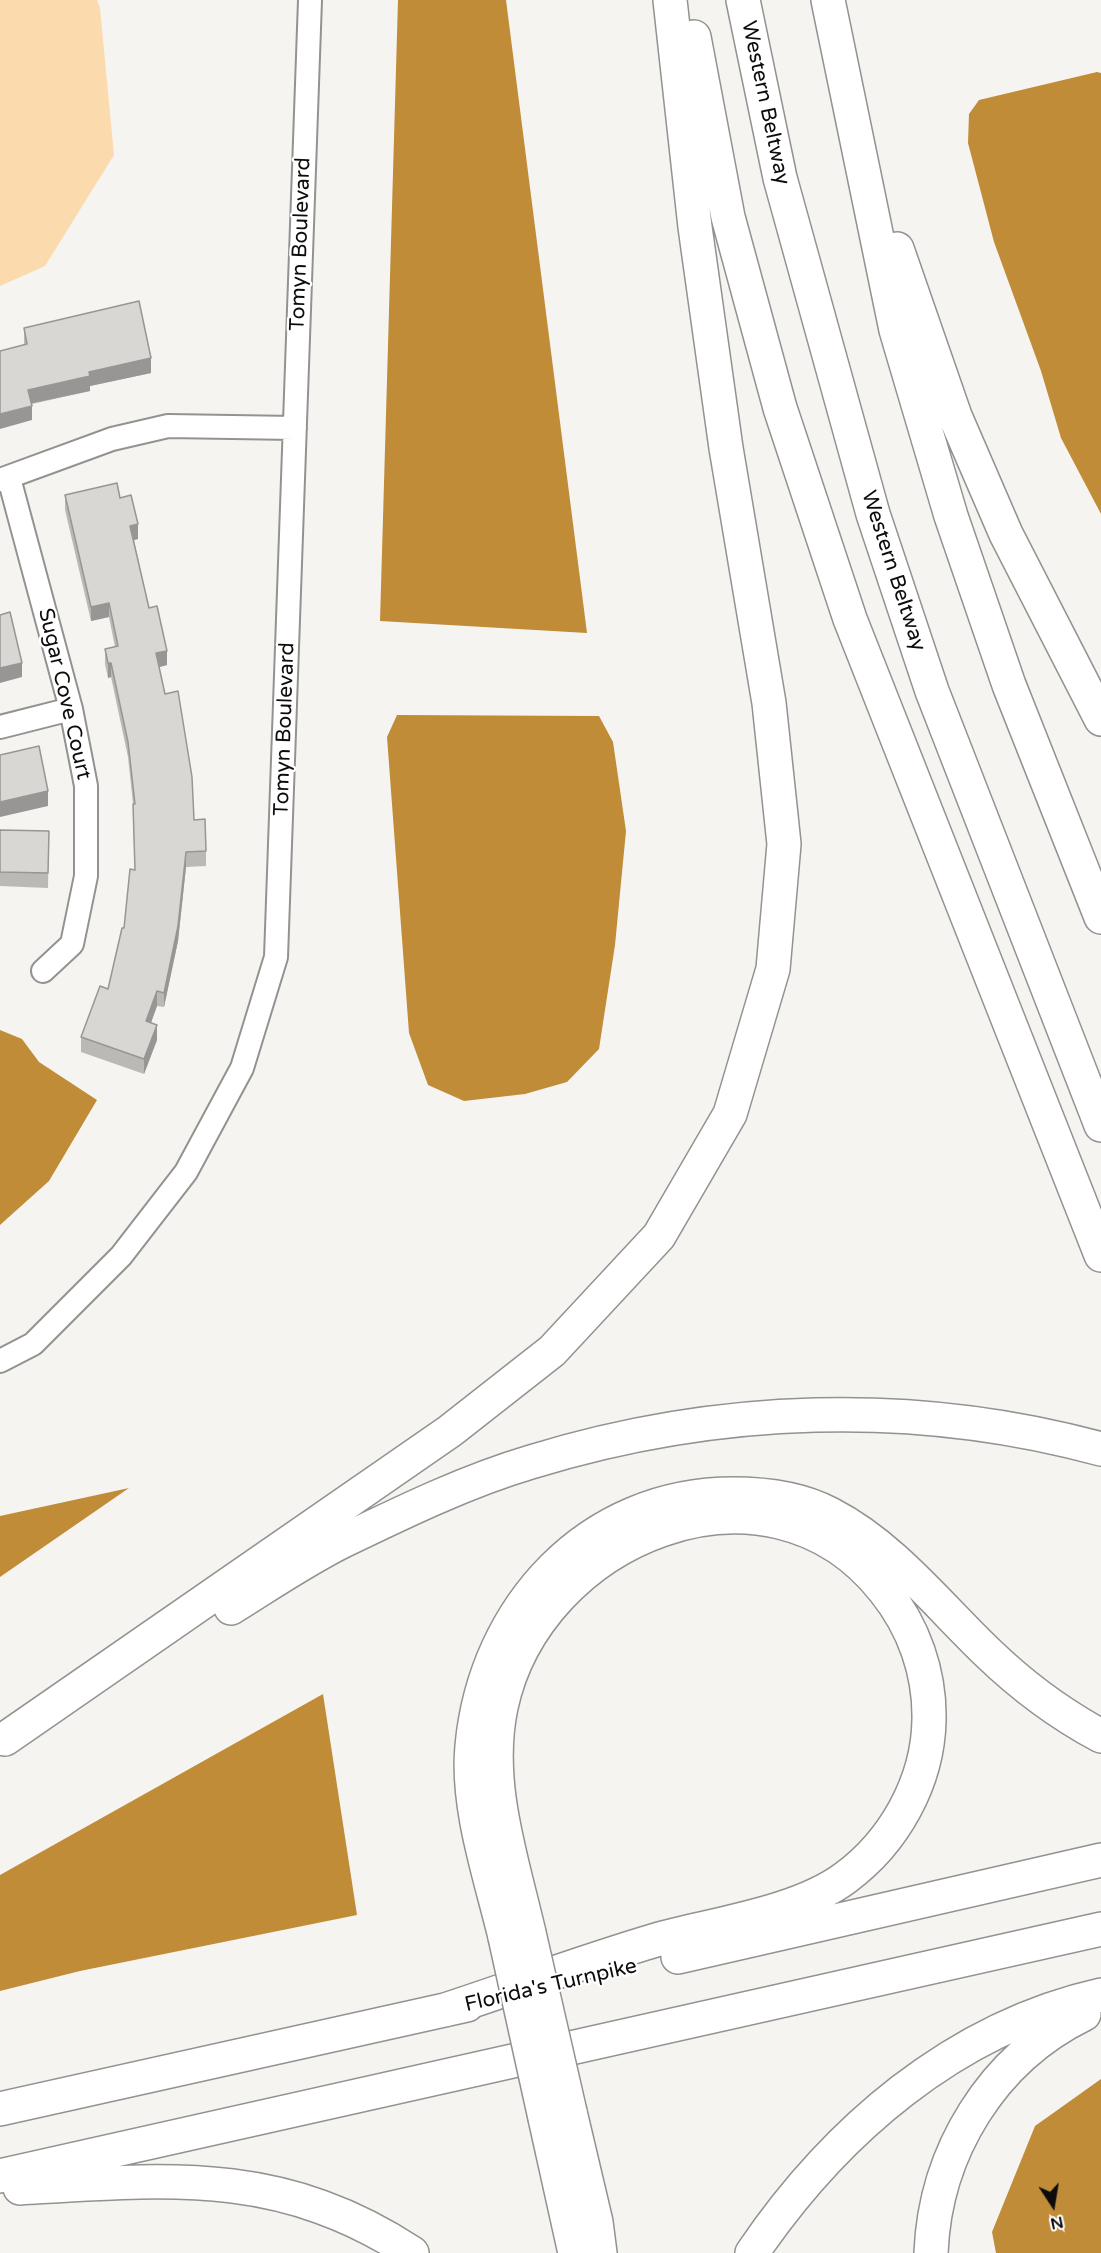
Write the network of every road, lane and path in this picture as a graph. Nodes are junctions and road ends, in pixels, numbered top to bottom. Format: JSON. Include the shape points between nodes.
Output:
{"nodes":[{"id":1,"x":310,"y":0,"type":"edge"},
{"id":2,"x":670,"y":0,"type":"edge"},
{"id":3,"x":686,"y":0,"type":"edge"},
{"id":4,"x":743,"y":0,"type":"edge"},
{"id":5,"x":828,"y":0,"type":"edge"},
{"id":6,"x":854,"y":126,"type":"junction"},
{"id":7,"x":295,"y":428,"type":"junction"},
{"id":8,"x":4,"y":479,"type":"edge"},
{"id":9,"x":71,"y":709,"type":"junction"},
{"id":10,"x":1101,"y":719,"type":"edge"},
{"id":11,"x":0,"y":727,"type":"edge"},
{"id":12,"x":1101,"y":917,"type":"edge"},
{"id":13,"x":43,"y":971,"type":"dead end"},
{"id":14,"x":1101,"y":1125,"type":"edge"},
{"id":15,"x":1101,"y":1255,"type":"edge"},
{"id":16,"x":0,"y":1361,"type":"edge"},
{"id":17,"x":1101,"y":1449,"type":"edge"},
{"id":18,"x":1101,"y":1736,"type":"edge"},
{"id":19,"x":3,"y":1740,"type":"edge"},
{"id":20,"x":1101,"y":1860,"type":"edge"},
{"id":21,"x":1101,"y":1929,"type":"edge"},
{"id":22,"x":517,"y":1935,"type":"junction"},
{"id":23,"x":1101,"y":1995,"type":"edge"},
{"id":24,"x":1101,"y":2007,"type":"edge"},
{"id":25,"x":445,"y":2010,"type":"junction"},
{"id":26,"x":0,"y":2109,"type":"edge"},
{"id":27,"x":558,"y":2115,"type":"junction"},
{"id":28,"x":0,"y":2176,"type":"edge"},
{"id":29,"x":0,"y":2189,"type":"edge"},
{"id":30,"x":412,"y":2253,"type":"edge"},
{"id":31,"x":575,"y":2253,"type":"edge"},
{"id":32,"x":600,"y":2253,"type":"edge"},
{"id":33,"x":752,"y":2253,"type":"edge"},
{"id":34,"x":931,"y":2253,"type":"edge"}],
"edges":[{"from":1,"to":7,"type":"street","name":"Tomyn Boulevard"},
{"from":2,"to":19,"type":"highway","via":[[695,227],[726,448],[769,702],[783,832],[773,969],[730,1114],[659,1236],[552,1351],[341,1509]]},
{"from":3,"to":15,"type":"highway","via":[[728,217],[783,419],[850,619]]},
{"from":4,"to":14,"type":"highway","name":"Western Beltway","via":[[780,178],[873,514],[932,691]]},
{"from":5,"to":6,"type":"highway"},
{"from":6,"to":10,"type":"highway","via":[[955,416],[1006,534]]},
{"from":6,"to":12,"type":"highway","via":[[896,330],[951,516],[1009,685]]},
{"from":7,"to":8,"type":"street","via":[[168,426],[112,439]]},
{"from":7,"to":16,"type":"street","name":"Tomyn Boulevard","via":[[276,957],[242,1068],[186,1172],[122,1256],[33,1344]]},
{"from":8,"to":9,"type":"street","name":"Sugar Cove Court"},
{"from":9,"to":11,"type":"street"},
{"from":9,"to":13,"type":"street","name":"Sugar Cove Court","via":[[86,786],[87,876],[72,944]]},
{"from":17,"to":19,"type":"highway","via":[[948,1419],[837,1413],[737,1418],[639,1433],[530,1462],[343,1541]]},
{"from":18,"to":22,"type":"highway","via":[[1064,1716],[990,1655],[894,1559],[827,1512],[785,1497],[710,1494],[628,1515],[586,1540],[548,1572],[521,1604],[497,1644],[478,1702],[472,1786]]},
{"from":20,"to":25,"type":"highway","name":"Florida's Turnpike"},
{"from":21,"to":28,"type":"highway"},
{"from":22,"to":25,"type":"highway","via":[[496,1784],[501,1706],[518,1659],[541,1618],[561,1593],[595,1562],[636,1538],[673,1525],[713,1518],[755,1518],[794,1527],[838,1547],[874,1577],[901,1610],[917,1644],[929,1696],[929,1736],[920,1775],[903,1813],[874,1854],[842,1880],[804,1901],[654,1941]]},
{"from":22,"to":27,"type":"highway","bridge":true},
{"from":23,"to":33,"type":"highway","via":[[1019,2022],[970,2046],[907,2087],[874,2112],[820,2164]]},
{"from":24,"to":34,"type":"highway","via":[[1041,2040],[982,2100],[960,2134],[944,2172],[934,2215]]},
{"from":25,"to":26,"type":"highway","name":"Florida's Turnpike"},
{"from":27,"to":31,"type":"highway"},
{"from":27,"to":32,"type":"highway","via":[[596,2222]]},
{"from":29,"to":30,"type":"highway","via":[[184,2181],[261,2189],[322,2206],[383,2234]]}]}
